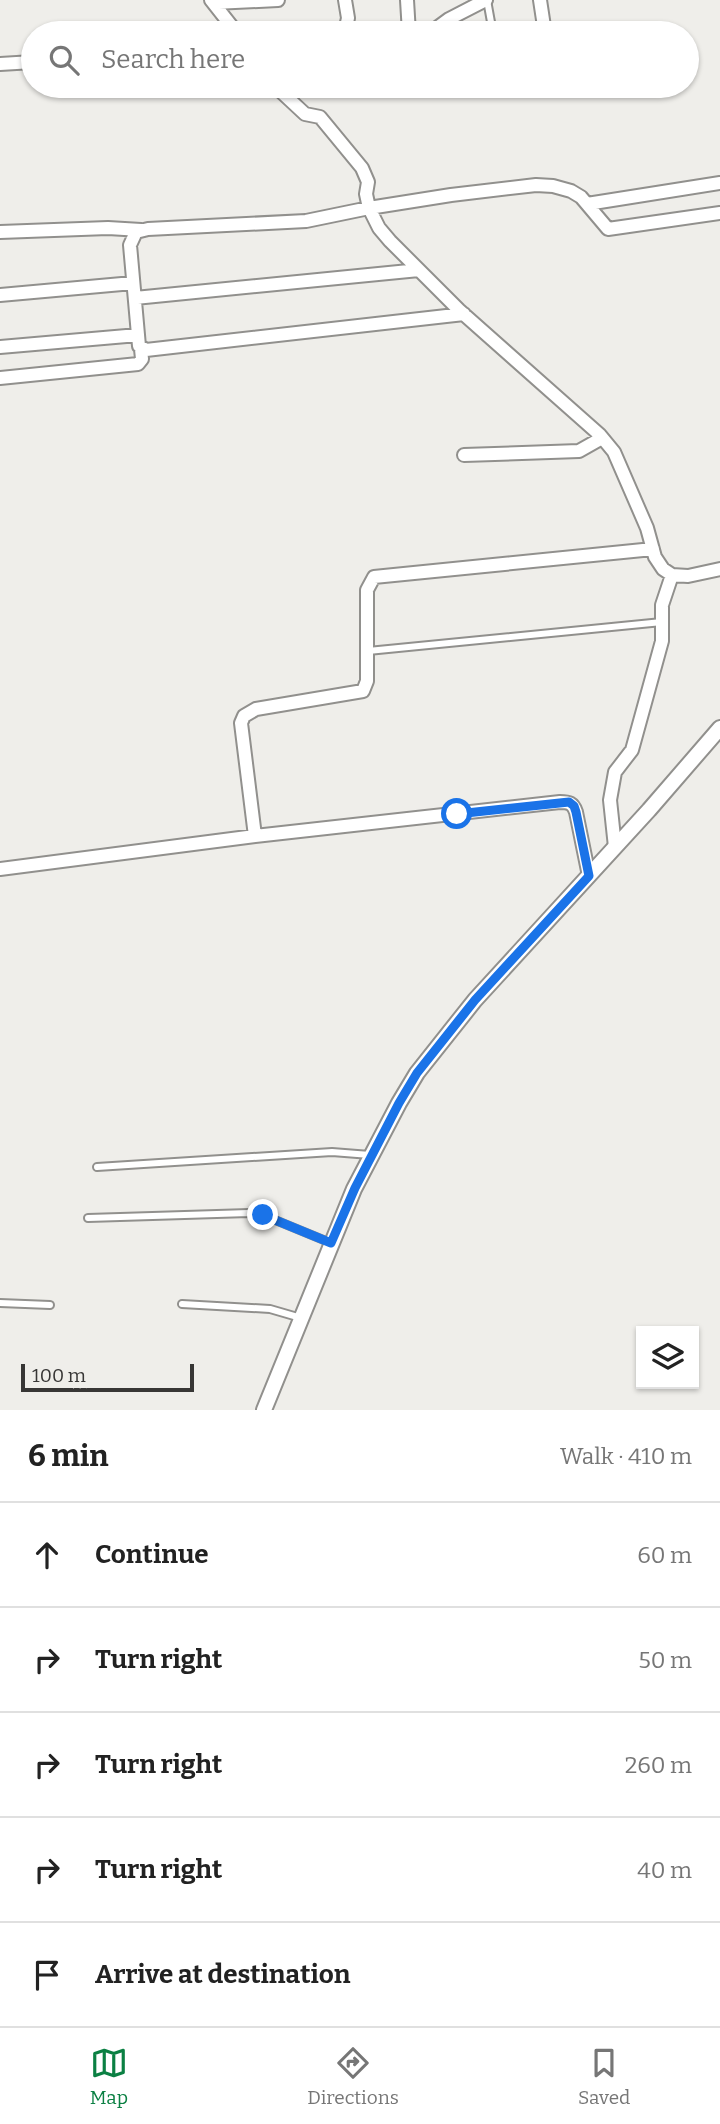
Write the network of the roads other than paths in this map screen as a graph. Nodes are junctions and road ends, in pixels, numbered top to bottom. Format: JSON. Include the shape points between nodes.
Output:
{"nodes":[{"id":1,"x":278,"y":0,"type":"edge"},
{"id":2,"x":345,"y":0,"type":"edge"},
{"id":3,"x":407,"y":0,"type":"edge"},
{"id":4,"x":486,"y":0,"type":"edge"},
{"id":5,"x":540,"y":0,"type":"edge"},
{"id":6,"x":213,"y":2,"type":"edge"},
{"id":7,"x":469,"y":4,"type":"edge"},
{"id":8,"x":228,"y":21,"type":"edge"},
{"id":9,"x":348,"y":21,"type":"edge"},
{"id":10,"x":408,"y":21,"type":"edge"},
{"id":11,"x":446,"y":21,"type":"edge"},
{"id":12,"x":490,"y":21,"type":"edge"},
{"id":13,"x":543,"y":21,"type":"edge"},
{"id":14,"x":21,"y":63,"type":"edge"},
{"id":15,"x":0,"y":64,"type":"edge"},
{"id":16,"x":288,"y":98,"type":"edge"},
{"id":17,"x":720,"y":183,"type":"edge"},
{"id":18,"x":587,"y":204,"type":"junction"},
{"id":19,"x":369,"y":208,"type":"junction"},
{"id":20,"x":720,"y":214,"type":"edge"},
{"id":21,"x":141,"y":230,"type":"junction"},
{"id":22,"x":0,"y":232,"type":"edge"},
{"id":23,"x":419,"y":271,"type":"junction"},
{"id":24,"x":133,"y":283,"type":"junction"},
{"id":25,"x":0,"y":295,"type":"edge"},
{"id":26,"x":135,"y":298,"type":"junction"},
{"id":27,"x":464,"y":314,"type":"junction"},
{"id":28,"x":140,"y":342,"type":"junction"},
{"id":29,"x":0,"y":347,"type":"edge"},
{"id":30,"x":0,"y":378,"type":"edge"},
{"id":31,"x":602,"y":438,"type":"junction"},
{"id":32,"x":464,"y":455,"type":"dead end"},
{"id":33,"x":653,"y":549,"type":"junction"},
{"id":34,"x":720,"y":569,"type":"edge"},
{"id":35,"x":672,"y":575,"type":"junction"},
{"id":36,"x":662,"y":622,"type":"junction"},
{"id":37,"x":367,"y":651,"type":"junction"},
{"id":38,"x":720,"y":728,"type":"edge"},
{"id":39,"x":256,"y":836,"type":"junction"},
{"id":40,"x":615,"y":847,"type":"junction"},
{"id":41,"x":0,"y":869,"type":"edge"},
{"id":42,"x":589,"y":876,"type":"junction"},
{"id":43,"x":372,"y":1155,"type":"junction"},
{"id":44,"x":97,"y":1167,"type":"dead end"},
{"id":45,"x":88,"y":1217,"type":"dead end"},
{"id":46,"x":331,"y":1243,"type":"junction"},
{"id":47,"x":0,"y":1303,"type":"edge"},
{"id":48,"x":182,"y":1304,"type":"dead end"},
{"id":49,"x":50,"y":1306,"type":"dead end"},
{"id":50,"x":301,"y":1318,"type":"junction"},
{"id":51,"x":264,"y":1410,"type":"edge"}],
"edges":[{"from":1,"to":6,"type":"street"},
{"from":2,"to":9,"type":"street"},
{"from":3,"to":10,"type":"street"},
{"from":4,"to":7,"type":"street"},
{"from":4,"to":12,"type":"lane"},
{"from":5,"to":13,"type":"street"},
{"from":6,"to":8,"type":"street"},
{"from":7,"to":11,"type":"street"},
{"from":14,"to":15,"type":"street"},
{"from":16,"to":19,"type":"street","via":[[305,114],[320,117],[362,168]]},
{"from":17,"to":18,"type":"street"},
{"from":18,"to":19,"type":"street","via":[[571,191],[536,185]]},
{"from":18,"to":20,"type":"street","via":[[608,229]]},
{"from":19,"to":21,"type":"street","via":[[306,221]]},
{"from":19,"to":23,"type":"street","via":[[379,229]]},
{"from":21,"to":22,"type":"street"},
{"from":21,"to":24,"type":"street","via":[[130,245]]},
{"from":23,"to":26,"type":"street"},
{"from":23,"to":27,"type":"street"},
{"from":24,"to":25,"type":"street"},
{"from":24,"to":26,"type":"street"},
{"from":26,"to":28,"type":"street"},
{"from":27,"to":28,"type":"street"},
{"from":27,"to":31,"type":"street"},
{"from":28,"to":29,"type":"street"},
{"from":28,"to":30,"type":"street","via":[[142,359],[138,364]]},
{"from":31,"to":32,"type":"street","via":[[579,451]]},
{"from":31,"to":33,"type":"street","via":[[621,466]]},
{"from":33,"to":35,"type":"street","via":[[663,569]]},
{"from":33,"to":37,"type":"street","via":[[378,575],[367,590]]},
{"from":34,"to":35,"type":"street"},
{"from":35,"to":36,"type":"street"},
{"from":36,"to":37,"type":"lane"},
{"from":36,"to":40,"type":"street","via":[[662,641],[632,750],[615,772],[610,800]]},
{"from":37,"to":39,"type":"street","via":[[363,691],[256,709],[244,716],[241,723]]},
{"from":38,"to":40,"type":"street"},
{"from":39,"to":41,"type":"street"},
{"from":39,"to":42,"type":"street","via":[[569,802],[576,812]]},
{"from":40,"to":42,"type":"street"},
{"from":42,"to":43,"type":"street","via":[[475,1000],[417,1073]]},
{"from":43,"to":44,"type":"lane","via":[[332,1152]]},
{"from":43,"to":46,"type":"street"},
{"from":45,"to":46,"type":"lane","via":[[249,1213]]},
{"from":46,"to":50,"type":"street"},
{"from":47,"to":49,"type":"lane"},
{"from":48,"to":50,"type":"lane","via":[[270,1309]]},
{"from":50,"to":51,"type":"street"}]}
